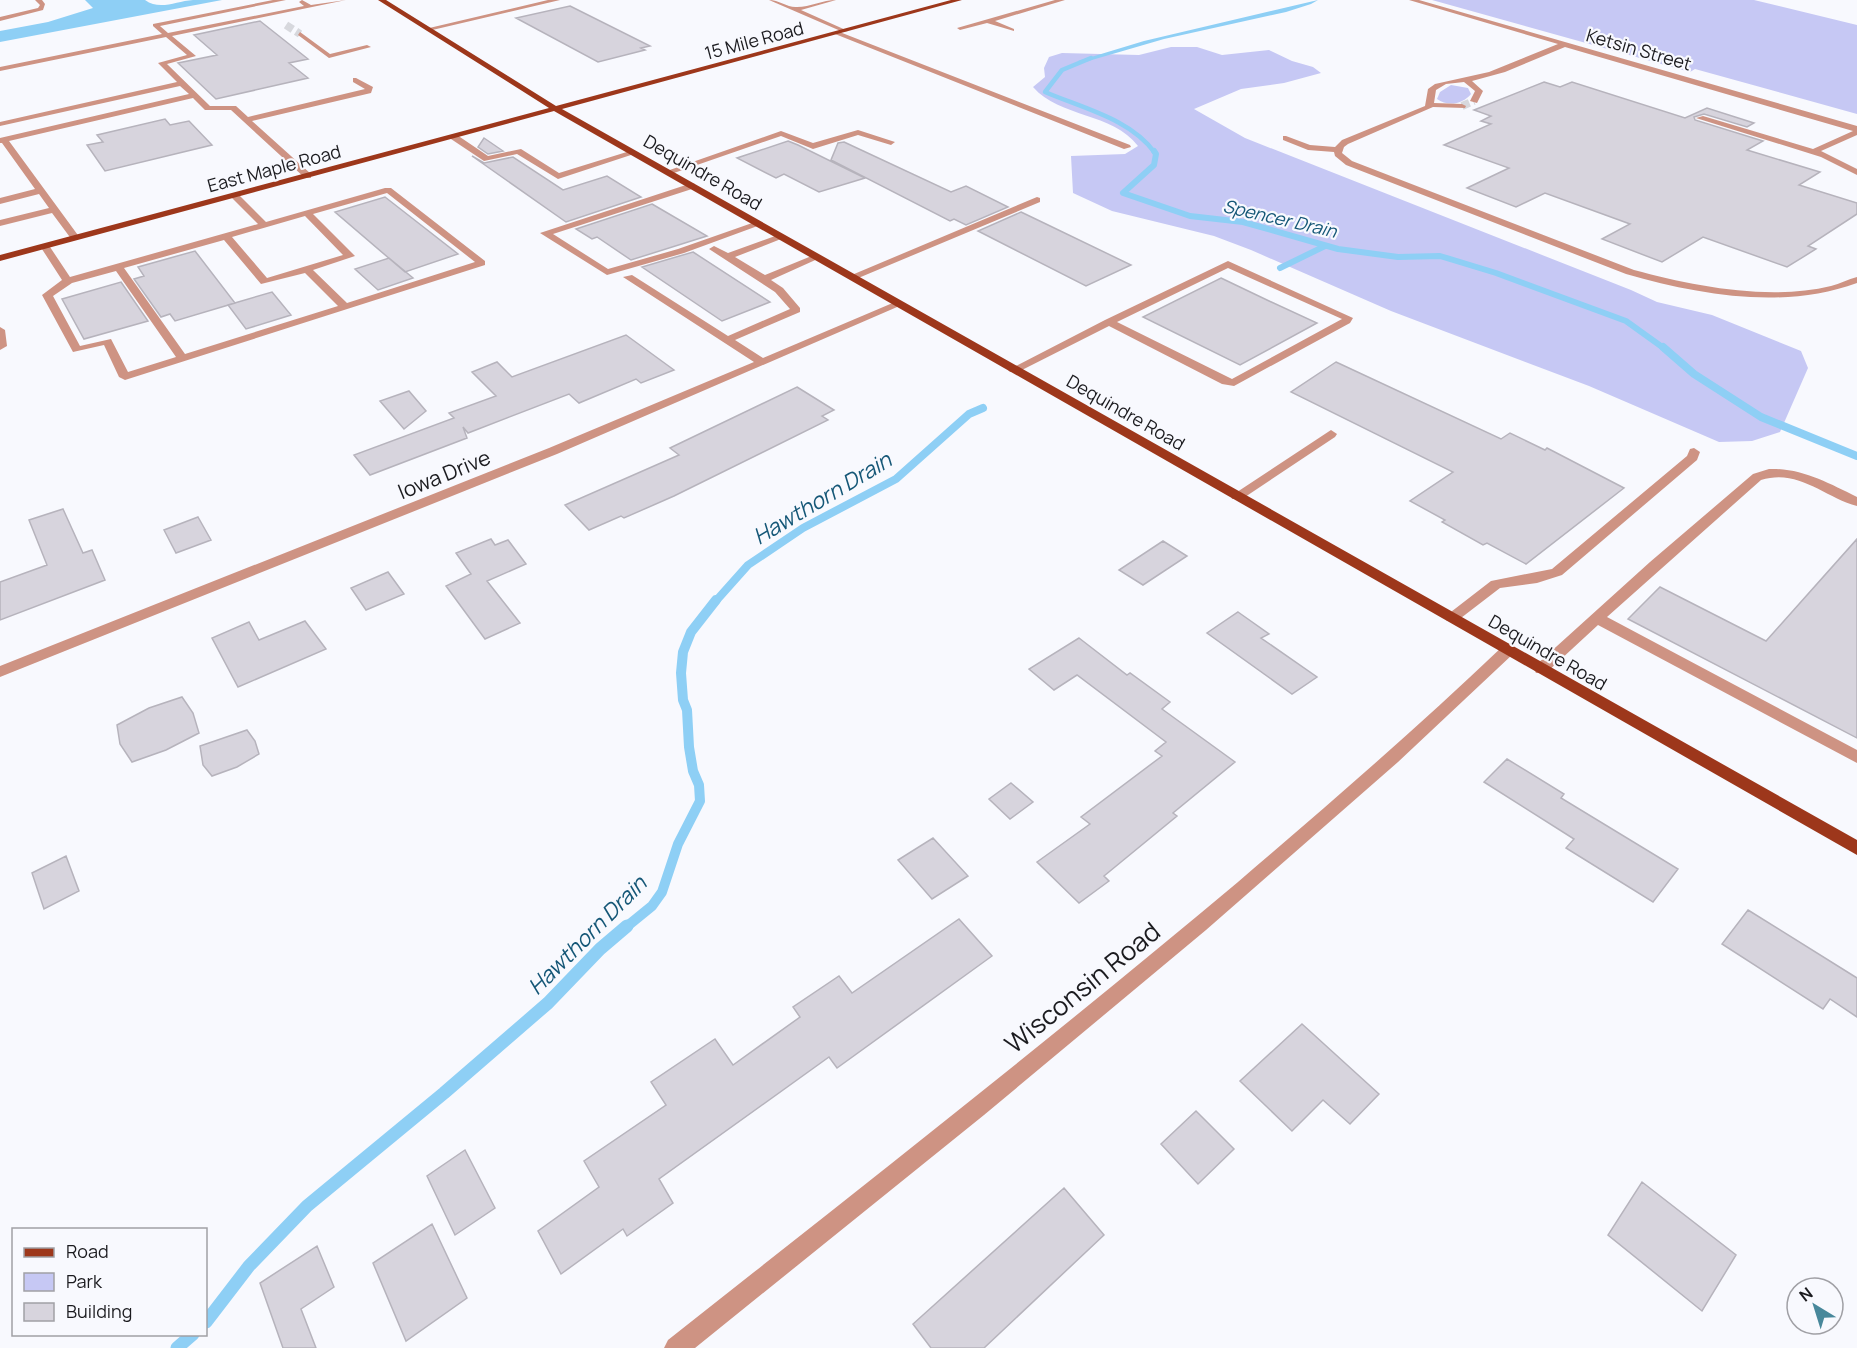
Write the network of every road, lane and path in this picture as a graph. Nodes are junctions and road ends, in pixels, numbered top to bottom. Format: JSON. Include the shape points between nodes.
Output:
{"nodes":[{"id":1,"x":38,"y":0,"type":"edge"},
{"id":2,"x":283,"y":0,"type":"edge"},
{"id":3,"x":299,"y":0,"type":"edge"},
{"id":4,"x":344,"y":0,"type":"edge"},
{"id":5,"x":381,"y":0,"type":"edge"},
{"id":6,"x":558,"y":0,"type":"edge"},
{"id":7,"x":772,"y":0,"type":"edge"},
{"id":8,"x":832,"y":0,"type":"edge"},
{"id":9,"x":959,"y":0,"type":"edge"},
{"id":10,"x":1062,"y":0,"type":"edge"},
{"id":11,"x":1412,"y":0,"type":"edge"},
{"id":12,"x":310,"y":7,"type":"junction"},
{"id":13,"x":794,"y":10,"type":"junction"},
{"id":14,"x":272,"y":14,"type":"junction"},
{"id":15,"x":0,"y":19,"type":"edge"},
{"id":16,"x":279,"y":20,"type":"tunnel mouth"},
{"id":17,"x":987,"y":20,"type":"junction"},
{"id":18,"x":960,"y":28,"type":"dead end"},
{"id":19,"x":428,"y":29,"type":"junction"},
{"id":20,"x":1012,"y":30,"type":"dead end"},
{"id":21,"x":841,"y":32,"type":"junction"},
{"id":22,"x":300,"y":34,"type":"tunnel mouth"},
{"id":23,"x":167,"y":36,"type":"junction"},
{"id":24,"x":1565,"y":44,"type":"junction"},
{"id":25,"x":367,"y":47,"type":"dead end"},
{"id":26,"x":0,"y":69,"type":"edge"},
{"id":27,"x":356,"y":80,"type":"dead end"},
{"id":28,"x":1465,"y":80,"type":"junction"},
{"id":29,"x":182,"y":83,"type":"junction"},
{"id":30,"x":196,"y":95,"type":"junction"},
{"id":31,"x":1474,"y":101,"type":"dead end"},
{"id":32,"x":1430,"y":105,"type":"junction"},
{"id":33,"x":1462,"y":106,"type":"tunnel mouth"},
{"id":34,"x":556,"y":109,"type":"junction"},
{"id":35,"x":1700,"y":118,"type":"dead end"},
{"id":36,"x":247,"y":120,"type":"junction"},
{"id":37,"x":0,"y":124,"type":"edge"},
{"id":38,"x":1857,"y":131,"type":"edge"},
{"id":39,"x":454,"y":137,"type":"junction"},
{"id":40,"x":1286,"y":138,"type":"dead end"},
{"id":41,"x":891,"y":142,"type":"dead end"},
{"id":42,"x":3,"y":144,"type":"edge"},
{"id":43,"x":1127,"y":147,"type":"dead end"},
{"id":44,"x":1337,"y":150,"type":"junction"},
{"id":45,"x":1813,"y":152,"type":"junction"},
{"id":46,"x":633,"y":153,"type":"junction"},
{"id":47,"x":668,"y":172,"type":"junction"},
{"id":48,"x":1857,"y":172,"type":"edge"},
{"id":49,"x":308,"y":176,"type":"junction"},
{"id":50,"x":692,"y":186,"type":"junction"},
{"id":51,"x":40,"y":191,"type":"junction"},
{"id":52,"x":235,"y":196,"type":"junction"},
{"id":53,"x":1037,"y":200,"type":"dead end"},
{"id":54,"x":0,"y":201,"type":"edge"},
{"id":55,"x":52,"y":210,"type":"junction"},
{"id":56,"x":307,"y":213,"type":"junction"},
{"id":57,"x":0,"y":224,"type":"edge"},
{"id":58,"x":758,"y":224,"type":"junction"},
{"id":59,"x":264,"y":225,"type":"junction"},
{"id":60,"x":226,"y":236,"type":"junction"},
{"id":61,"x":781,"y":237,"type":"junction"},
{"id":62,"x":75,"y":238,"type":"junction"},
{"id":63,"x":45,"y":246,"type":"junction"},
{"id":64,"x":714,"y":249,"type":"dead end"},
{"id":65,"x":727,"y":257,"type":"junction"},
{"id":66,"x":817,"y":257,"type":"junction"},
{"id":67,"x":0,"y":258,"type":"edge"},
{"id":68,"x":118,"y":267,"type":"junction"},
{"id":69,"x":306,"y":269,"type":"junction"},
{"id":70,"x":628,"y":277,"type":"dead end"},
{"id":71,"x":852,"y":277,"type":"junction"},
{"id":72,"x":764,"y":279,"type":"junction"},
{"id":73,"x":1857,"y":280,"type":"edge"},
{"id":74,"x":68,"y":281,"type":"junction"},
{"id":75,"x":899,"y":304,"type":"junction"},
{"id":76,"x":345,"y":307,"type":"junction"},
{"id":77,"x":1109,"y":322,"type":"junction"},
{"id":78,"x":0,"y":330,"type":"edge"},
{"id":79,"x":727,"y":340,"type":"junction"},
{"id":80,"x":1,"y":346,"type":"edge"},
{"id":81,"x":183,"y":359,"type":"junction"},
{"id":82,"x":762,"y":362,"type":"junction"},
{"id":83,"x":1014,"y":370,"type":"junction"},
{"id":84,"x":1331,"y":434,"type":"dead end"},
{"id":85,"x":1694,"y":452,"type":"dead end"},
{"id":86,"x":1237,"y":496,"type":"junction"},
{"id":87,"x":1857,"y":502,"type":"edge"},
{"id":88,"x":1452,"y":618,"type":"junction"},
{"id":89,"x":1597,"y":618,"type":"junction"},
{"id":90,"x":1508,"y":650,"type":"junction"},
{"id":91,"x":1541,"y":669,"type":"junction"},
{"id":92,"x":0,"y":672,"type":"edge"},
{"id":93,"x":1857,"y":757,"type":"edge"},
{"id":94,"x":1857,"y":848,"type":"edge"},
{"id":95,"x":676,"y":1348,"type":"edge"}],
"edges":[{"from":1,"to":15,"type":"street","via":[[43,5],[41,9]]},
{"from":2,"to":23,"type":"street","via":[[155,25]]},
{"from":3,"to":12,"type":"street"},
{"from":4,"to":12,"type":"street"},
{"from":5,"to":19,"type":"main road","name":"Dequindre Road"},
{"from":6,"to":19,"type":"street"},
{"from":7,"to":13,"type":"street"},
{"from":8,"to":13,"type":"street"},
{"from":9,"to":21,"type":"main road","name":"15 Mile Road"},
{"from":10,"to":17,"type":"street"},
{"from":11,"to":24,"type":"street","name":"Ketsin Street"},
{"from":12,"to":14,"type":"street"},
{"from":13,"to":21,"type":"street"},
{"from":14,"to":16,"type":"street"},
{"from":14,"to":23,"type":"street"},
{"from":17,"to":18,"type":"street"},
{"from":17,"to":20,"type":"street"},
{"from":19,"to":34,"type":"main road","name":"Dequindre Road"},
{"from":21,"to":34,"type":"main road","name":"15 Mile Road"},
{"from":21,"to":43,"type":"street"},
{"from":22,"to":25,"type":"street","via":[[329,56]]},
{"from":23,"to":26,"type":"street"},
{"from":23,"to":29,"type":"street","via":[[192,56],[162,63]]},
{"from":24,"to":28,"type":"street"},
{"from":24,"to":38,"type":"street","name":"Ketsin Street"},
{"from":27,"to":36,"type":"street","via":[[370,89]]},
{"from":28,"to":31,"type":"street","via":[[1479,92]]},
{"from":28,"to":32,"type":"street","via":[[1437,85],[1432,89]]},
{"from":29,"to":30,"type":"street"},
{"from":29,"to":37,"type":"street"},
{"from":30,"to":36,"type":"street","via":[[208,108],[233,108]]},
{"from":30,"to":42,"type":"street"},
{"from":32,"to":33,"type":"street"},
{"from":32,"to":44,"type":"street","via":[[1346,142]]},
{"from":34,"to":39,"type":"main road","name":"East Maple Road"},
{"from":34,"to":46,"type":"main road","name":"Dequindre Road"},
{"from":35,"to":45,"type":"street"},
{"from":36,"to":49,"type":"street"},
{"from":38,"to":45,"type":"street"},
{"from":39,"to":46,"type":"street","via":[[487,159],[518,151],[558,176]]},
{"from":39,"to":49,"type":"main road","name":"East Maple Road"},
{"from":40,"to":44,"type":"street","via":[[1308,147]]},
{"from":41,"to":47,"type":"street","via":[[858,132],[813,146],[781,133]]},
{"from":42,"to":51,"type":"street"},
{"from":44,"to":73,"type":"street","via":[[1349,163],[1647,278],[1714,291],[1784,295],[1832,289]]},
{"from":45,"to":48,"type":"street"},
{"from":46,"to":47,"type":"main road","name":"Dequindre Road"},
{"from":47,"to":50,"type":"main road","name":"Dequindre Road"},
{"from":49,"to":52,"type":"main road","name":"East Maple Road"},
{"from":50,"to":58,"type":"main road","name":"Dequindre Road"},
{"from":50,"to":58,"type":"street","via":[[545,233],[607,272]]},
{"from":51,"to":54,"type":"street"},
{"from":51,"to":55,"type":"street"},
{"from":52,"to":59,"type":"street"},
{"from":52,"to":62,"type":"main road","name":"East Maple Road"},
{"from":53,"to":71,"type":"street"},
{"from":55,"to":57,"type":"street"},
{"from":55,"to":62,"type":"street"},
{"from":56,"to":59,"type":"street"},
{"from":56,"to":69,"type":"street","via":[[350,256]]},
{"from":56,"to":76,"type":"street","via":[[388,190],[482,263]]},
{"from":58,"to":61,"type":"main road","name":"Dequindre Road"},
{"from":59,"to":60,"type":"street"},
{"from":60,"to":68,"type":"street"},
{"from":60,"to":69,"type":"street","via":[[264,282]]},
{"from":61,"to":65,"type":"street"},
{"from":61,"to":66,"type":"main road","name":"Dequindre Road"},
{"from":62,"to":63,"type":"main road","name":"East Maple Road"},
{"from":63,"to":67,"type":"main road","name":"East Maple Road"},
{"from":63,"to":74,"type":"street"},
{"from":64,"to":65,"type":"street"},
{"from":65,"to":72,"type":"street"},
{"from":66,"to":71,"type":"main road","name":"Dequindre Road"},
{"from":66,"to":72,"type":"street"},
{"from":68,"to":74,"type":"street"},
{"from":68,"to":81,"type":"street"},
{"from":69,"to":76,"type":"street"},
{"from":70,"to":79,"type":"street"},
{"from":71,"to":75,"type":"main road","name":"Dequindre Road"},
{"from":72,"to":79,"type":"street","via":[[796,310]]},
{"from":74,"to":81,"type":"street","via":[[47,295],[77,350],[107,341],[125,377]]},
{"from":75,"to":82,"type":"street","name":"Iowa Drive"},
{"from":75,"to":83,"type":"main road","name":"Dequindre Road"},
{"from":76,"to":81,"type":"street"},
{"from":77,"to":77,"type":"street","via":[[1234,383],[1348,318],[1228,264]]},
{"from":77,"to":83,"type":"street"},
{"from":78,"to":80,"type":"street"},
{"from":79,"to":82,"type":"street"},
{"from":82,"to":92,"type":"street","name":"Iowa Drive","via":[[553,451]]},
{"from":83,"to":86,"type":"main road","name":"Dequindre Road"},
{"from":84,"to":86,"type":"street"},
{"from":85,"to":88,"type":"street","via":[[1693,457],[1557,572],[1496,584]]},
{"from":86,"to":88,"type":"main road","name":"Dequindre Road"},
{"from":87,"to":89,"type":"street","via":[[1799,476],[1774,471],[1757,477]]},
{"from":88,"to":90,"type":"main road","name":"Dequindre Road"},
{"from":89,"to":91,"type":"street"},
{"from":89,"to":93,"type":"street"},
{"from":90,"to":91,"type":"main road","name":"Dequindre Road"},
{"from":90,"to":95,"type":"street","name":"Wisconsin Road","via":[[1335,808],[1159,959]]},
{"from":91,"to":94,"type":"main road","name":"Dequindre Road"}]}
